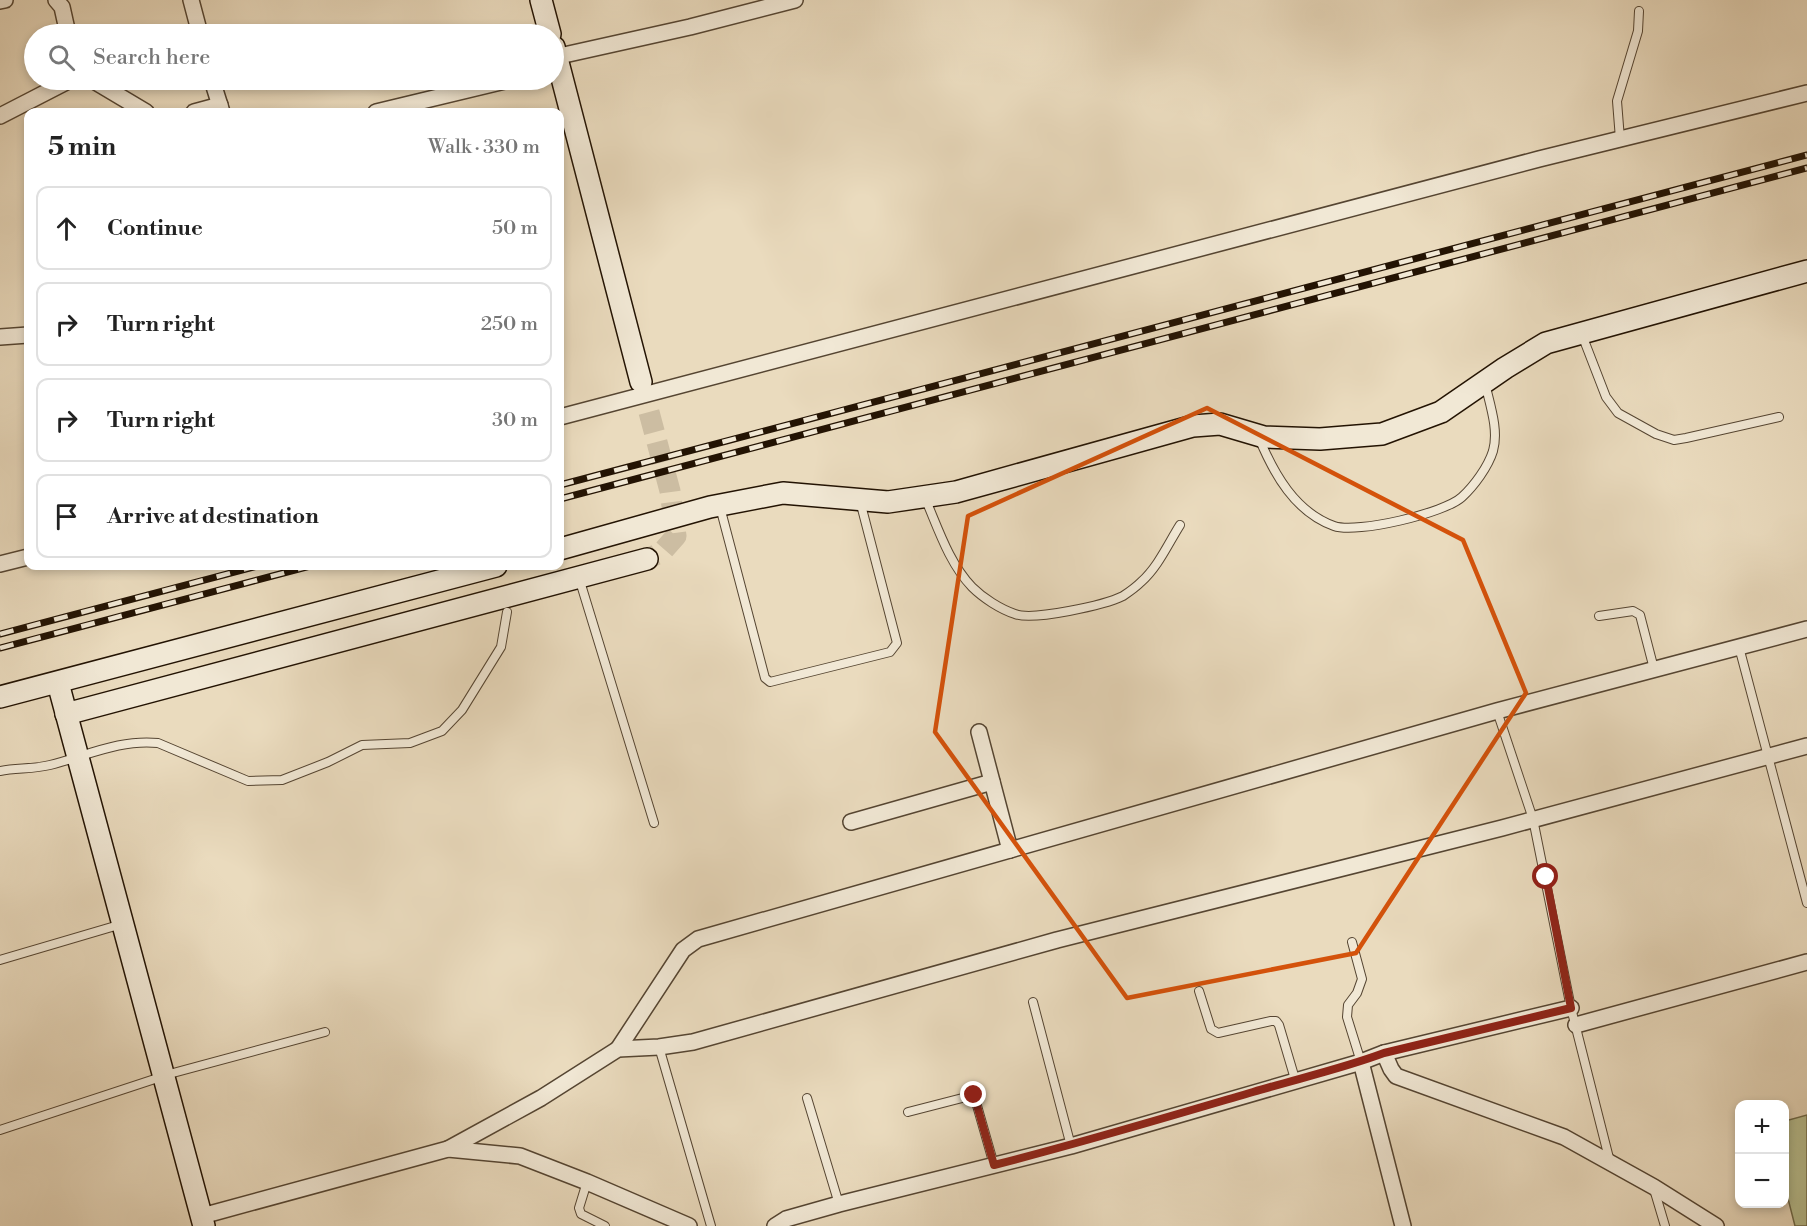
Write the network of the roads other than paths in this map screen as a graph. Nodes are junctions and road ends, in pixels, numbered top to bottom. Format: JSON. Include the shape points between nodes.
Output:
{"nodes":[{"id":1,"x":5,"y":0,"type":"edge"},
{"id":2,"x":56,"y":0,"type":"edge"},
{"id":3,"x":190,"y":0,"type":"edge"},
{"id":4,"x":541,"y":0,"type":"edge"},
{"id":5,"x":795,"y":0,"type":"edge"},
{"id":6,"x":0,"y":1,"type":"edge"},
{"id":7,"x":1639,"y":11,"type":"dead end"},
{"id":8,"x":66,"y":24,"type":"edge"},
{"id":9,"x":197,"y":24,"type":"edge"},
{"id":10,"x":547,"y":24,"type":"edge"},
{"id":11,"x":564,"y":58,"type":"edge"},
{"id":12,"x":51,"y":90,"type":"edge"},
{"id":13,"x":109,"y":90,"type":"edge"},
{"id":14,"x":215,"y":90,"type":"edge"},
{"id":15,"x":467,"y":90,"type":"edge"},
{"id":16,"x":563,"y":90,"type":"edge"},
{"id":17,"x":1807,"y":93,"type":"edge"},
{"id":18,"x":139,"y":108,"type":"edge"},
{"id":19,"x":221,"y":108,"type":"edge"},
{"id":20,"x":393,"y":108,"type":"edge"},
{"id":21,"x":0,"y":116,"type":"edge"},
{"id":22,"x":1620,"y":139,"type":"junction"},
{"id":23,"x":1807,"y":271,"type":"edge"},
{"id":24,"x":1581,"y":334,"type":"junction"},
{"id":25,"x":24,"y":335,"type":"edge"},
{"id":26,"x":0,"y":337,"type":"edge"},
{"id":27,"x":641,"y":381,"type":"tunnel mouth"},
{"id":28,"x":1485,"y":382,"type":"junction"},
{"id":29,"x":564,"y":416,"type":"edge"},
{"id":30,"x":1779,"y":417,"type":"dead end"},
{"id":31,"x":1258,"y":436,"type":"junction"},
{"id":32,"x":924,"y":496,"type":"junction"},
{"id":33,"x":860,"y":500,"type":"junction"},
{"id":34,"x":719,"y":505,"type":"junction"},
{"id":35,"x":1179,"y":525,"type":"dead end"},
{"id":36,"x":564,"y":548,"type":"edge"},
{"id":37,"x":24,"y":557,"type":"edge"},
{"id":38,"x":647,"y":559,"type":"tunnel mouth"},
{"id":39,"x":0,"y":564,"type":"edge"},
{"id":40,"x":481,"y":570,"type":"edge"},
{"id":41,"x":578,"y":577,"type":"junction"},
{"id":42,"x":507,"y":612,"type":"dead end"},
{"id":43,"x":1599,"y":616,"type":"dead end"},
{"id":44,"x":1807,"y":629,"type":"edge"},
{"id":45,"x":1739,"y":647,"type":"junction"},
{"id":46,"x":1654,"y":669,"type":"junction"},
{"id":47,"x":57,"y":683,"type":"junction"},
{"id":48,"x":0,"y":697,"type":"edge"},
{"id":49,"x":1497,"y":711,"type":"junction"},
{"id":50,"x":66,"y":714,"type":"junction"},
{"id":51,"x":980,"y":732,"type":"dead end"},
{"id":52,"x":1807,"y":746,"type":"edge"},
{"id":53,"x":1768,"y":757,"type":"junction"},
{"id":54,"x":78,"y":758,"type":"junction"},
{"id":55,"x":0,"y":771,"type":"edge"},
{"id":56,"x":992,"y":782,"type":"junction"},
{"id":57,"x":1533,"y":819,"type":"junction"},
{"id":58,"x":851,"y":822,"type":"dead end"},
{"id":59,"x":654,"y":823,"type":"dead end"},
{"id":60,"x":1010,"y":850,"type":"junction"},
{"id":61,"x":1807,"y":903,"type":"edge"},
{"id":62,"x":122,"y":924,"type":"junction"},
{"id":63,"x":1352,"y":942,"type":"dead end"},
{"id":64,"x":0,"y":960,"type":"edge"},
{"id":65,"x":1807,"y":962,"type":"edge"},
{"id":66,"x":1199,"y":991,"type":"dead end"},
{"id":67,"x":1033,"y":1002,"type":"dead end"},
{"id":68,"x":1571,"y":1008,"type":"junction"},
{"id":69,"x":1576,"y":1025,"type":"junction"},
{"id":70,"x":325,"y":1032,"type":"dead end"},
{"id":71,"x":659,"y":1047,"type":"junction"},
{"id":72,"x":618,"y":1049,"type":"junction"},
{"id":73,"x":1384,"y":1053,"type":"junction"},
{"id":74,"x":1361,"y":1062,"type":"junction"},
{"id":75,"x":163,"y":1076,"type":"junction"},
{"id":76,"x":1295,"y":1079,"type":"junction"},
{"id":77,"x":807,"y":1098,"type":"dead end"},
{"id":78,"x":908,"y":1112,"type":"dead end"},
{"id":79,"x":0,"y":1130,"type":"edge"},
{"id":80,"x":1071,"y":1146,"type":"junction"},
{"id":81,"x":448,"y":1149,"type":"junction"},
{"id":82,"x":1610,"y":1163,"type":"junction"},
{"id":83,"x":994,"y":1165,"type":"junction"},
{"id":84,"x":587,"y":1182,"type":"junction"},
{"id":85,"x":1654,"y":1187,"type":"junction"},
{"id":86,"x":839,"y":1204,"type":"junction"},
{"id":87,"x":203,"y":1221,"type":"edge"},
{"id":88,"x":606,"y":1226,"type":"edge"},
{"id":89,"x":689,"y":1226,"type":"edge"},
{"id":90,"x":711,"y":1226,"type":"edge"},
{"id":91,"x":775,"y":1226,"type":"edge"},
{"id":92,"x":1403,"y":1226,"type":"edge"},
{"id":93,"x":1665,"y":1226,"type":"edge"},
{"id":94,"x":1716,"y":1226,"type":"edge"}],
"edges":[{"from":1,"to":6,"type":"street"},
{"from":2,"to":8,"type":"street"},
{"from":3,"to":9,"type":"street"},
{"from":4,"to":10,"type":"street"},
{"from":5,"to":11,"type":"street"},
{"from":7,"to":22,"type":"lane","via":[[1638,31],[1617,101]]},
{"from":12,"to":21,"type":"street"},
{"from":13,"to":18,"type":"street"},
{"from":14,"to":19,"type":"street"},
{"from":15,"to":20,"type":"street"},
{"from":16,"to":27,"type":"street"},
{"from":17,"to":22,"type":"street"},
{"from":22,"to":29,"type":"street"},
{"from":23,"to":24,"type":"street"},
{"from":24,"to":28,"type":"street","via":[[1546,343]]},
{"from":24,"to":30,"type":"lane","via":[[1606,396],[1618,413],[1656,434],[1674,440]]},
{"from":25,"to":26,"type":"street"},
{"from":28,"to":31,"type":"street","via":[[1441,412],[1382,434],[1320,439]]},
{"from":28,"to":31,"type":"lane","via":[[1493,419],[1493,453],[1462,498],[1434,512],[1357,529],[1335,527],[1311,514],[1291,495],[1278,478]]},
{"from":31,"to":32,"type":"street","via":[[1220,424],[1193,426],[956,492]]},
{"from":32,"to":33,"type":"street","via":[[888,502]]},
{"from":32,"to":35,"type":"lane","via":[[953,562],[972,586],[1015,615],[1059,613],[1122,596],[1156,564]]},
{"from":33,"to":34,"type":"street","via":[[783,493]]},
{"from":33,"to":34,"type":"lane","via":[[897,643],[890,652],[770,682],[765,678]]},
{"from":34,"to":36,"type":"street"},
{"from":37,"to":39,"type":"street"},
{"from":38,"to":41,"type":"street"},
{"from":40,"to":47,"type":"street"},
{"from":41,"to":50,"type":"street"},
{"from":41,"to":59,"type":"lane"},
{"from":42,"to":54,"type":"lane","via":[[501,647],[462,710],[442,731],[410,743],[362,745],[282,780],[248,781],[158,743],[143,741],[103,748]]},
{"from":43,"to":46,"type":"lane","via":[[1637,612]]},
{"from":44,"to":45,"type":"street"},
{"from":45,"to":46,"type":"street"},
{"from":45,"to":53,"type":"lane"},
{"from":46,"to":49,"type":"street"},
{"from":47,"to":48,"type":"street"},
{"from":47,"to":50,"type":"street"},
{"from":49,"to":57,"type":"lane"},
{"from":49,"to":60,"type":"street"},
{"from":50,"to":54,"type":"street"},
{"from":51,"to":56,"type":"street"},
{"from":52,"to":53,"type":"street"},
{"from":53,"to":57,"type":"street"},
{"from":53,"to":61,"type":"lane"},
{"from":54,"to":55,"type":"lane"},
{"from":54,"to":62,"type":"street"},
{"from":56,"to":58,"type":"street"},
{"from":56,"to":60,"type":"street"},
{"from":57,"to":68,"type":"lane"},
{"from":57,"to":71,"type":"street","via":[[1057,940],[693,1042]]},
{"from":60,"to":72,"type":"street","via":[[698,939],[683,950]]},
{"from":62,"to":64,"type":"lane"},
{"from":62,"to":75,"type":"street"},
{"from":63,"to":74,"type":"lane","via":[[1362,979],[1358,993],[1348,1005],[1347,1017]]},
{"from":65,"to":69,"type":"street"},
{"from":66,"to":76,"type":"lane","via":[[1214,1032],[1276,1021]]},
{"from":67,"to":80,"type":"lane"},
{"from":68,"to":69,"type":"lane"},
{"from":68,"to":73,"type":"street"},
{"from":69,"to":82,"type":"lane"},
{"from":70,"to":75,"type":"lane"},
{"from":71,"to":72,"type":"street"},
{"from":71,"to":90,"type":"lane"},
{"from":72,"to":81,"type":"street","via":[[541,1098]]},
{"from":73,"to":74,"type":"street"},
{"from":73,"to":82,"type":"street","via":[[1396,1076],[1563,1137]]},
{"from":74,"to":76,"type":"street"},
{"from":74,"to":92,"type":"street"},
{"from":75,"to":79,"type":"lane"},
{"from":75,"to":87,"type":"street"},
{"from":76,"to":80,"type":"street"},
{"from":77,"to":86,"type":"lane"},
{"from":78,"to":83,"type":"lane","via":[[974,1095]]},
{"from":80,"to":83,"type":"street"},
{"from":81,"to":84,"type":"street","via":[[520,1156]]},
{"from":81,"to":87,"type":"street"},
{"from":82,"to":85,"type":"street"},
{"from":83,"to":86,"type":"street"},
{"from":84,"to":88,"type":"lane","via":[[579,1208],[581,1214]]},
{"from":84,"to":89,"type":"street"},
{"from":85,"to":93,"type":"lane"},
{"from":85,"to":94,"type":"street"},
{"from":86,"to":91,"type":"street","via":[[786,1219]]}]}
